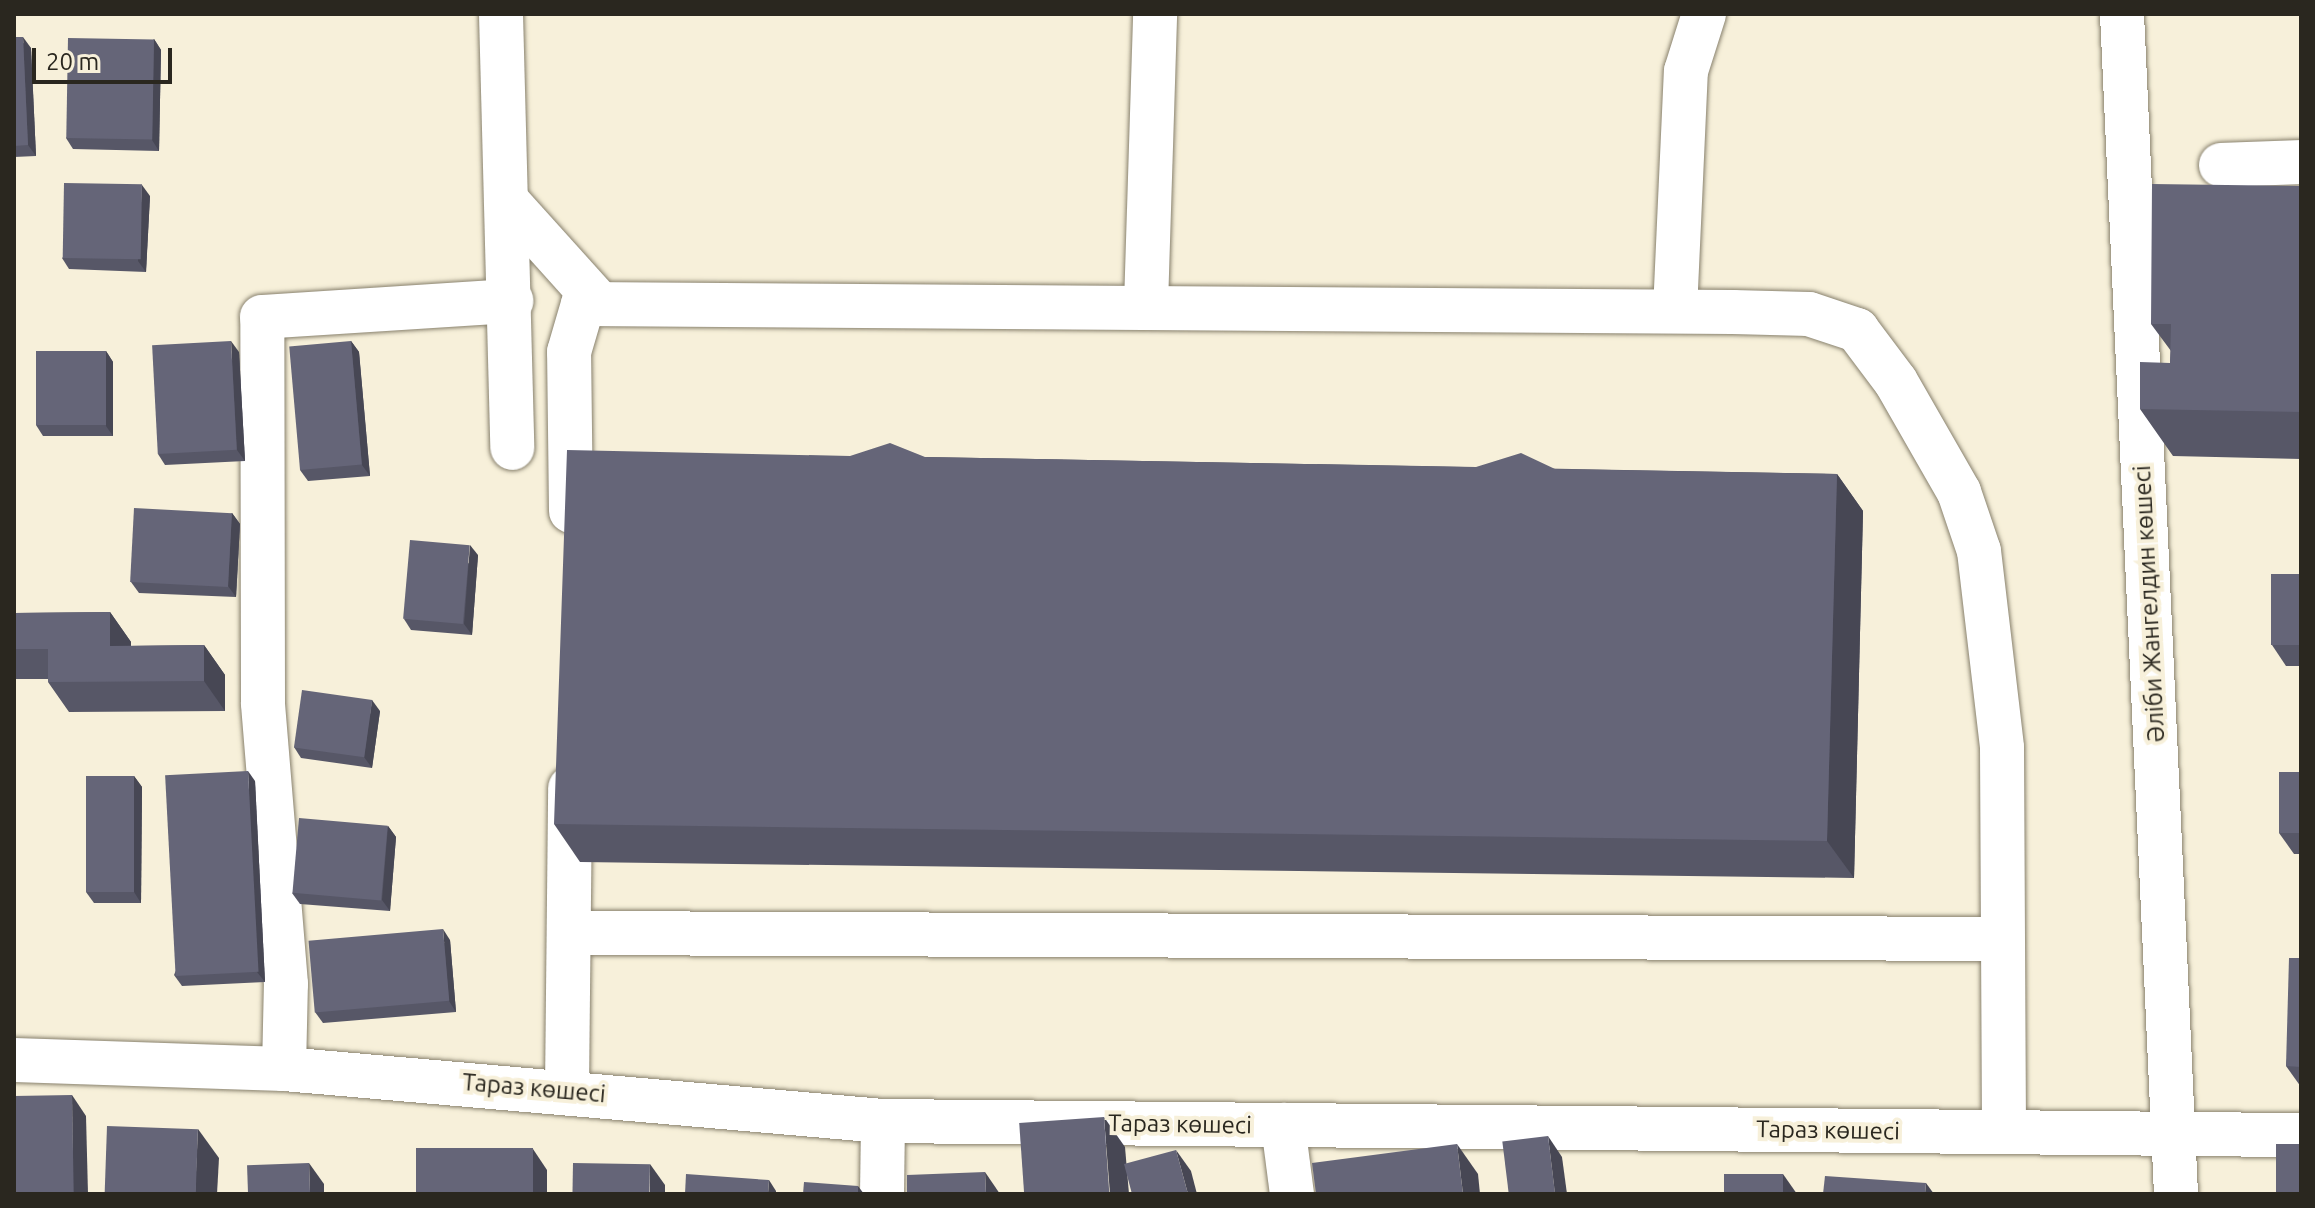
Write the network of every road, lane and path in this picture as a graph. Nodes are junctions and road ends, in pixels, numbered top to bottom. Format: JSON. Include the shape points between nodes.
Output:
{"nodes":[{"id":1,"x":501,"y":14,"type":"edge"},
{"id":2,"x":1155,"y":14,"type":"edge"},
{"id":3,"x":1704,"y":14,"type":"edge"},
{"id":4,"x":2122,"y":14,"type":"edge"},
{"id":5,"x":2301,"y":162,"type":"edge"},
{"id":6,"x":2221,"y":165,"type":"dead end"},
{"id":7,"x":507,"y":201,"type":"junction"},
{"id":8,"x":511,"y":301,"type":"junction"},
{"id":9,"x":599,"y":303,"type":"junction"},
{"id":10,"x":1146,"y":305,"type":"junction"},
{"id":11,"x":1675,"y":311,"type":"junction"},
{"id":12,"x":512,"y":448,"type":"dead end"},
{"id":13,"x":571,"y":555,"type":"edge"},
{"id":14,"x":570,"y":744,"type":"edge"},
{"id":15,"x":570,"y":933,"type":"junction"},
{"id":16,"x":1999,"y":939,"type":"junction"},
{"id":17,"x":14,"y":1060,"type":"edge"},
{"id":18,"x":284,"y":1069,"type":"junction"},
{"id":19,"x":567,"y":1089,"type":"junction"},
{"id":20,"x":883,"y":1121,"type":"junction"},
{"id":21,"x":1027,"y":1122,"type":"junction"},
{"id":22,"x":1283,"y":1125,"type":"junction"},
{"id":23,"x":2004,"y":1132,"type":"junction"},
{"id":24,"x":2174,"y":1133,"type":"junction"},
{"id":25,"x":2301,"y":1135,"type":"edge"},
{"id":26,"x":1027,"y":1165,"type":"edge"},
{"id":27,"x":882,"y":1194,"type":"edge"},
{"id":28,"x":1292,"y":1194,"type":"edge"},
{"id":29,"x":2176,"y":1194,"type":"edge"}],
"edges":[{"from":1,"to":7,"type":"street"},
{"from":2,"to":10,"type":"street"},
{"from":3,"to":11,"type":"street","via":[[1686,71]]},
{"from":4,"to":24,"type":"street","name":"Әліби Жангелдин көшесі"},
{"from":5,"to":6,"type":"street"},
{"from":7,"to":8,"type":"street"},
{"from":7,"to":9,"type":"street"},
{"from":8,"to":12,"type":"street"},
{"from":8,"to":18,"type":"street","via":[[262,317],[263,703],[286,984]]},
{"from":9,"to":10,"type":"street"},
{"from":9,"to":13,"type":"street","via":[[583,304],[574,320],[569,352]]},
{"from":10,"to":11,"type":"street"},
{"from":11,"to":16,"type":"street","via":[[1809,314],[1857,330],[1959,492],[1979,551],[2002,748]]},
{"from":14,"to":15,"type":"street"},
{"from":15,"to":16,"type":"street"},
{"from":15,"to":19,"type":"street"},
{"from":16,"to":23,"type":"street"},
{"from":17,"to":18,"type":"street","name":"Тараз көшесі"},
{"from":18,"to":19,"type":"street","name":"Тараз көшесі"},
{"from":19,"to":20,"type":"street","name":"Тараз көшесі"},
{"from":20,"to":21,"type":"street","name":"Тараз көшесі"},
{"from":20,"to":27,"type":"street"},
{"from":21,"to":22,"type":"street","name":"Тараз көшесі"},
{"from":21,"to":26,"type":"street"},
{"from":22,"to":23,"type":"street","name":"Тараз көшесі"},
{"from":22,"to":28,"type":"street"},
{"from":23,"to":24,"type":"street","name":"Тараз көшесі"},
{"from":24,"to":25,"type":"street","name":"Тараз көшесі"},
{"from":24,"to":29,"type":"street","name":"Әліби Жангелдин көшесі"}]}
